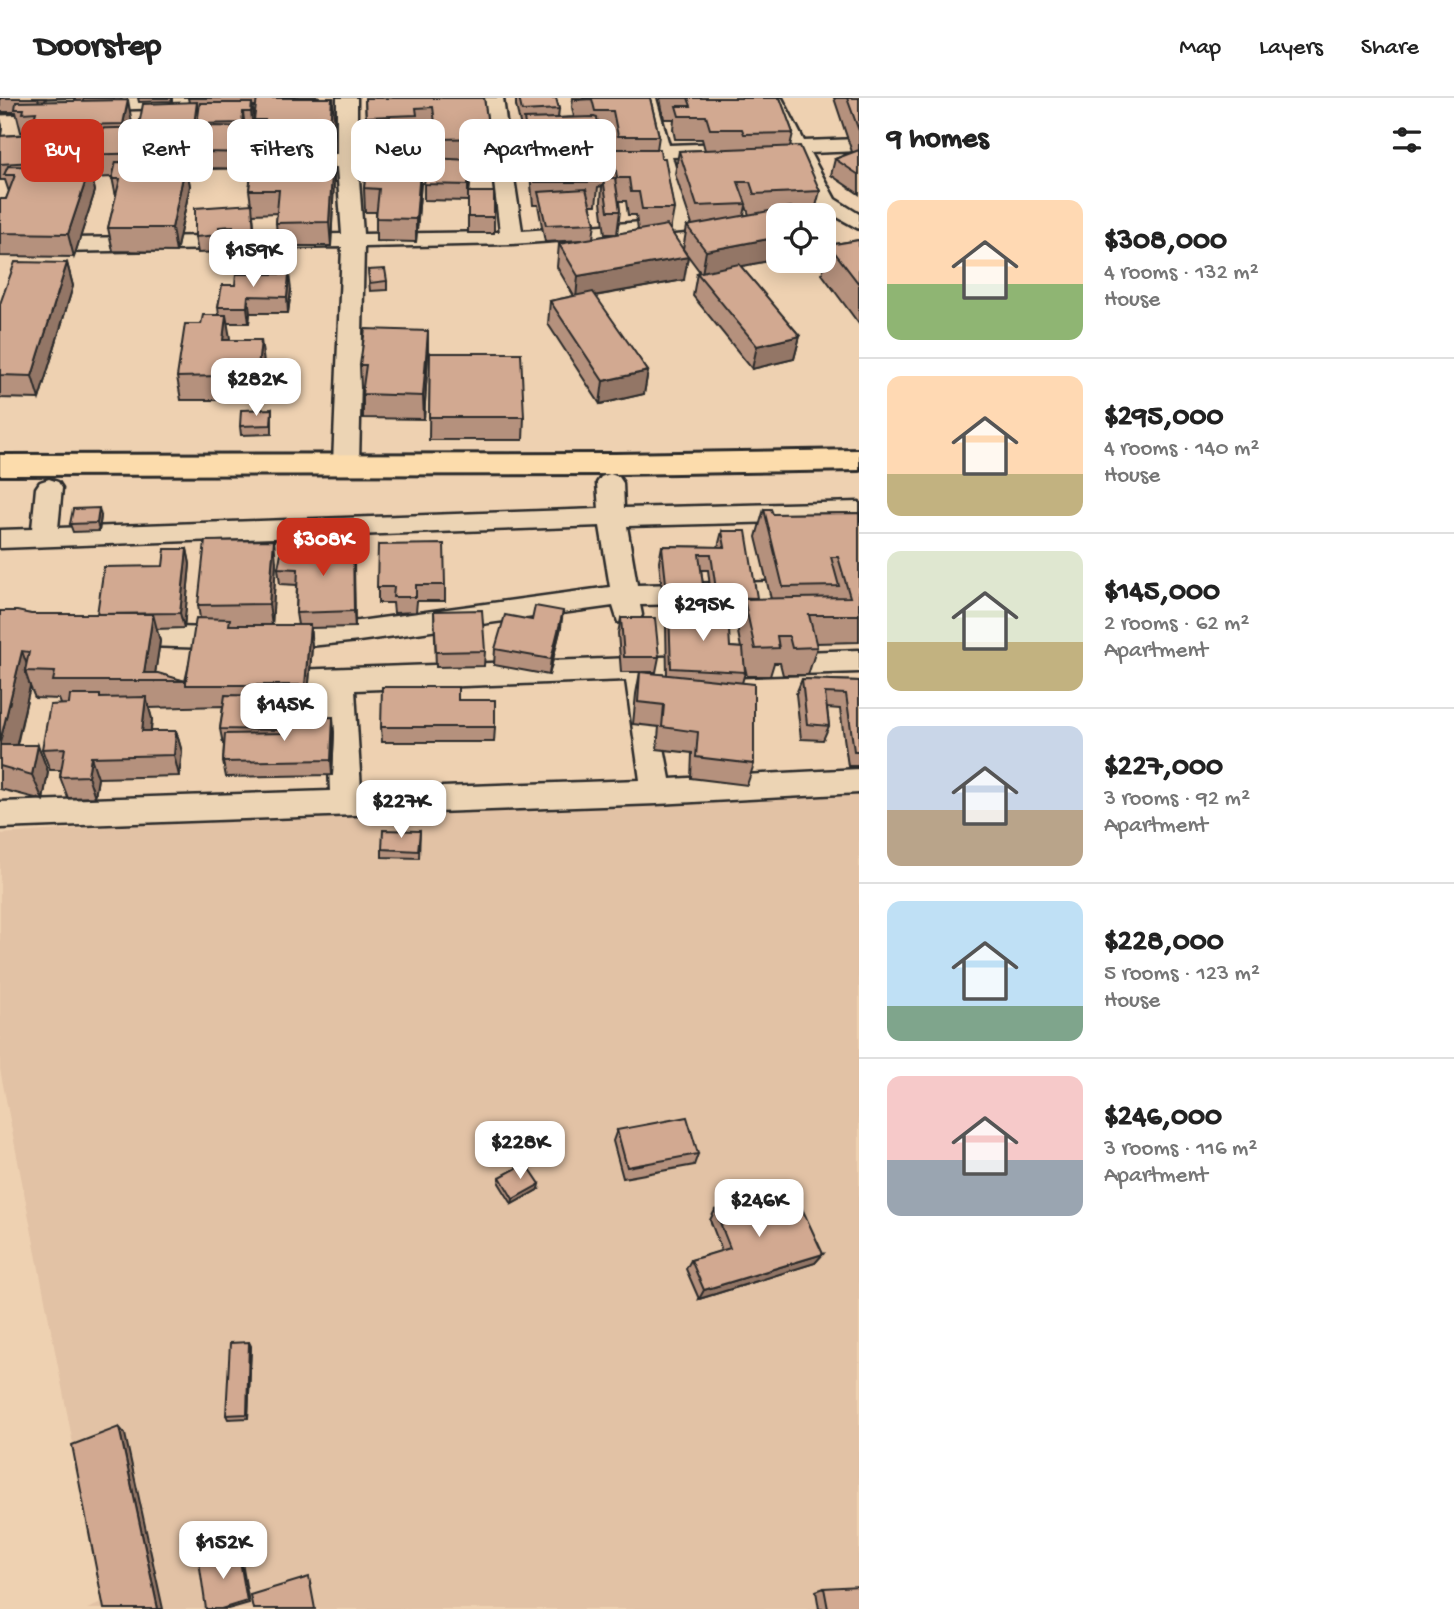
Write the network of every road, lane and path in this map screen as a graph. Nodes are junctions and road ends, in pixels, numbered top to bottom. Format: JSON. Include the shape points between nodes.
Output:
{"nodes":[{"id":1,"x":308,"y":98,"type":"edge"},
{"id":2,"x":347,"y":98,"type":"edge"},
{"id":3,"x":493,"y":98,"type":"edge"},
{"id":4,"x":646,"y":98,"type":"edge"},
{"id":5,"x":772,"y":98,"type":"edge"},
{"id":6,"x":178,"y":100,"type":"edge"},
{"id":7,"x":0,"y":107,"type":"edge"},
{"id":8,"x":496,"y":119,"type":"edge"},
{"id":9,"x":859,"y":145,"type":"edge"},
{"id":10,"x":798,"y":147,"type":"junction"},
{"id":11,"x":662,"y":151,"type":"junction"},
{"id":12,"x":616,"y":153,"type":"edge"},
{"id":13,"x":347,"y":159,"type":"junction"},
{"id":14,"x":459,"y":159,"type":"edge"},
{"id":15,"x":0,"y":169,"type":"edge"},
{"id":16,"x":504,"y":182,"type":"edge"},
{"id":17,"x":717,"y":221,"type":"edge"},
{"id":18,"x":859,"y":222,"type":"edge"},
{"id":19,"x":681,"y":226,"type":"junction"},
{"id":20,"x":512,"y":237,"type":"junction"},
{"id":21,"x":354,"y":239,"type":"junction"},
{"id":22,"x":0,"y":246,"type":"edge"},
{"id":23,"x":859,"y":460,"type":"edge"},
{"id":24,"x":346,"y":463,"type":"junction"},
{"id":25,"x":0,"y":465,"type":"edge"},
{"id":26,"x":859,"y":481,"type":"edge"},
{"id":27,"x":610,"y":483,"type":"junction"},
{"id":28,"x":0,"y":487,"type":"edge"},
{"id":29,"x":49,"y":488,"type":"junction"},
{"id":30,"x":859,"y":511,"type":"edge"},
{"id":31,"x":612,"y":517,"type":"junction"},
{"id":32,"x":44,"y":538,"type":"junction"},
{"id":33,"x":0,"y":539,"type":"edge"},
{"id":34,"x":859,"y":590,"type":"edge"},
{"id":35,"x":625,"y":595,"type":"junction"},
{"id":36,"x":90,"y":635,"type":"edge"},
{"id":37,"x":859,"y":661,"type":"edge"},
{"id":38,"x":637,"y":669,"type":"junction"},
{"id":39,"x":340,"y":680,"type":"junction"},
{"id":40,"x":244,"y":682,"type":"edge"},
{"id":41,"x":859,"y":781,"type":"edge"},
{"id":42,"x":657,"y":792,"type":"junction"},
{"id":43,"x":346,"y":803,"type":"junction"},
{"id":44,"x":0,"y":815,"type":"edge"}],
"edges":[{"from":1,"to":6,"type":"street"},
{"from":2,"to":13,"type":"street"},
{"from":3,"to":8,"type":"street"},
{"from":4,"to":11,"type":"street"},
{"from":5,"to":10,"type":"street"},
{"from":6,"to":7,"type":"street"},
{"from":9,"to":10,"type":"street"},
{"from":10,"to":11,"type":"street"},
{"from":10,"to":18,"type":"street","via":[[826,203]]},
{"from":11,"to":12,"type":"street"},
{"from":11,"to":19,"type":"street"},
{"from":13,"to":14,"type":"street"},
{"from":13,"to":15,"type":"street"},
{"from":13,"to":21,"type":"street"},
{"from":16,"to":20,"type":"street"},
{"from":17,"to":19,"type":"street"},
{"from":19,"to":20,"type":"street"},
{"from":20,"to":21,"type":"street"},
{"from":21,"to":22,"type":"street"},
{"from":21,"to":24,"type":"street"},
{"from":23,"to":24,"type":"main road"},
{"from":24,"to":25,"type":"main road"},
{"from":26,"to":27,"type":"main road"},
{"from":27,"to":29,"type":"main road"},
{"from":27,"to":31,"type":"street"},
{"from":28,"to":29,"type":"main road"},
{"from":29,"to":32,"type":"street"},
{"from":30,"to":31,"type":"street"},
{"from":31,"to":32,"type":"street"},
{"from":31,"to":35,"type":"street"},
{"from":32,"to":33,"type":"street"},
{"from":34,"to":35,"type":"street"},
{"from":35,"to":36,"type":"street","via":[[270,640]]},
{"from":35,"to":38,"type":"street"},
{"from":37,"to":38,"type":"street"},
{"from":38,"to":39,"type":"street"},
{"from":38,"to":42,"type":"street"},
{"from":39,"to":40,"type":"street"},
{"from":39,"to":43,"type":"street"},
{"from":41,"to":42,"type":"street"},
{"from":42,"to":43,"type":"street"},
{"from":43,"to":44,"type":"street"}]}
